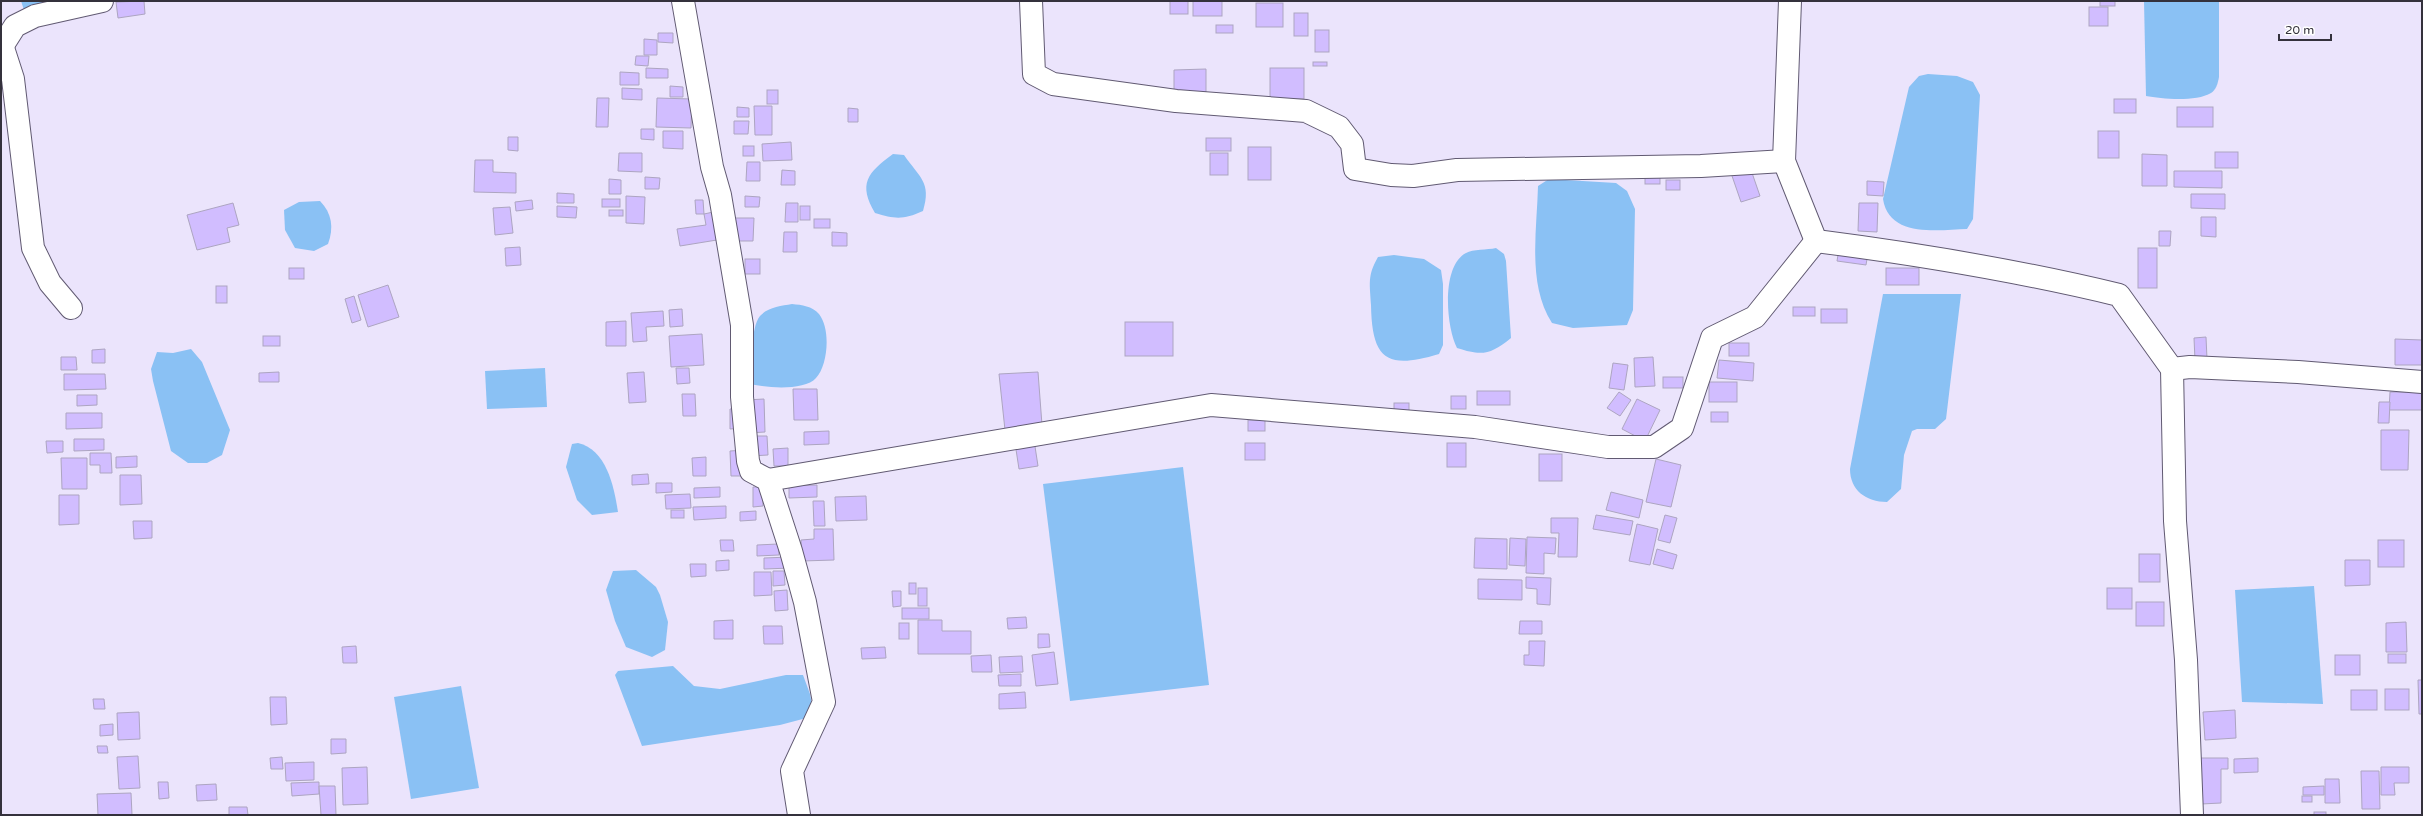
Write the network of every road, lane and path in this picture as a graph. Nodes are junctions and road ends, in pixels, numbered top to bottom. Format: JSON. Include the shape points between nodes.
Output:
{"nodes":[{"id":1,"x":102,"y":1,"type":"edge"},
{"id":2,"x":683,"y":1,"type":"edge"},
{"id":3,"x":1031,"y":1,"type":"edge"},
{"id":4,"x":1790,"y":1,"type":"edge"},
{"id":5,"x":2,"y":48,"type":"edge"},
{"id":6,"x":1784,"y":161,"type":"junction"},
{"id":7,"x":1816,"y":241,"type":"junction"},
{"id":8,"x":72,"y":308,"type":"dead end"},
{"id":9,"x":2172,"y":369,"type":"junction"},
{"id":10,"x":2422,"y":382,"type":"edge"},
{"id":11,"x":768,"y":480,"type":"junction"},
{"id":12,"x":799,"y":815,"type":"edge"},
{"id":13,"x":2192,"y":815,"type":"edge"}],
"edges":[{"from":1,"to":5,"type":"street","via":[[35,16],[15,26]]},
{"from":2,"to":11,"type":"street","via":[[742,325],[742,397],[748,461],[752,471]]},
{"from":3,"to":6,"type":"street","via":[[1034,74],[1053,84],[1169,100],[1306,111],[1339,127],[1352,144],[1355,169],[1413,176],[1457,170],[1701,166]]},
{"from":4,"to":6,"type":"street"},
{"from":5,"to":8,"type":"street","via":[[14,79],[33,248],[50,283]]},
{"from":6,"to":7,"type":"street"},
{"from":7,"to":9,"type":"street","via":[[2066,282],[2119,295]]},
{"from":7,"to":11,"type":"street","via":[[1755,316],[1712,338],[1682,428],[1654,447],[1608,447],[1475,427],[1211,405]]},
{"from":9,"to":10,"type":"street","via":[[2298,372]]},
{"from":9,"to":13,"type":"street","via":[[2175,521],[2186,660]]},
{"from":11,"to":12,"type":"street","via":[[805,602],[824,702],[792,771]]}]}
